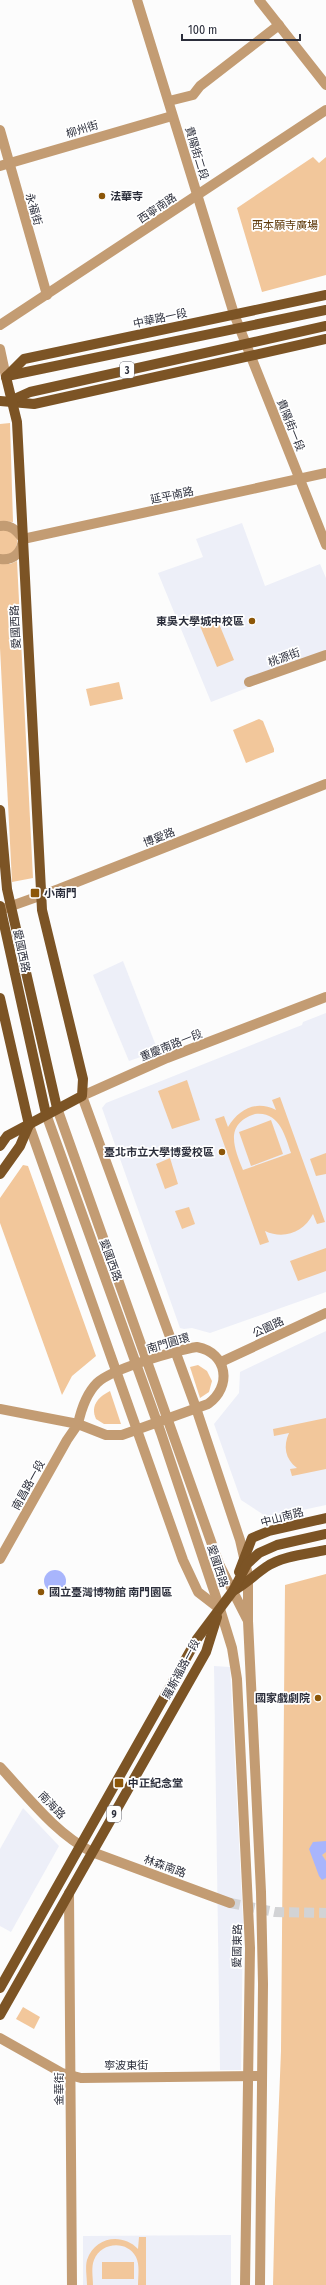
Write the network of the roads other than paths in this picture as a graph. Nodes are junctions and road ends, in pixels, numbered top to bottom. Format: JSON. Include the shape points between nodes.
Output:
{"nodes":[{"id":1,"x":137,"y":0,"type":"edge"},
{"id":2,"x":258,"y":0,"type":"edge"},
{"id":3,"x":279,"y":25,"type":"junction"},
{"id":4,"x":326,"y":85,"type":"edge"},
{"id":5,"x":169,"y":101,"type":"junction"},
{"id":6,"x":326,"y":110,"type":"edge"},
{"id":7,"x":172,"y":116,"type":"junction"},
{"id":8,"x":0,"y":130,"type":"edge"},
{"id":9,"x":4,"y":165,"type":"edge"},
{"id":10,"x":197,"y":195,"type":"junction"},
{"id":11,"x":47,"y":295,"type":"junction"},
{"id":12,"x":326,"y":295,"type":"edge"},
{"id":13,"x":326,"y":310,"type":"edge"},
{"id":14,"x":234,"y":314,"type":"junction"},
{"id":15,"x":0,"y":325,"type":"edge"},
{"id":16,"x":326,"y":326,"type":"edge"},
{"id":17,"x":239,"y":327,"type":"junction"},
{"id":18,"x":326,"y":339,"type":"edge"},
{"id":19,"x":246,"y":344,"type":"junction"},
{"id":20,"x":0,"y":349,"type":"edge"},
{"id":21,"x":251,"y":356,"type":"junction"},
{"id":22,"x":0,"y":366,"type":"edge"},
{"id":23,"x":3,"y":377,"type":"edge"},
{"id":24,"x":5,"y":401,"type":"edge"},
{"id":25,"x":326,"y":473,"type":"edge"},
{"id":26,"x":300,"y":478,"type":"junction"},
{"id":27,"x":0,"y":526,"type":"edge"},
{"id":28,"x":23,"y":539,"type":"junction"},
{"id":29,"x":326,"y":545,"type":"edge"},
{"id":30,"x":0,"y":558,"type":"edge"},
{"id":31,"x":326,"y":655,"type":"edge"},
{"id":32,"x":249,"y":682,"type":"dead end"},
{"id":33,"x":326,"y":784,"type":"edge"},
{"id":34,"x":0,"y":810,"type":"edge"},
{"id":35,"x":41,"y":895,"type":"junction"},
{"id":36,"x":11,"y":906,"type":"junction"},
{"id":37,"x":0,"y":909,"type":"edge"},
{"id":38,"x":326,"y":997,"type":"edge"},
{"id":39,"x":0,"y":998,"type":"edge"},
{"id":40,"x":82,"y":1096,"type":"junction"},
{"id":41,"x":57,"y":1108,"type":"junction"},
{"id":42,"x":46,"y":1114,"type":"junction"},
{"id":43,"x":29,"y":1125,"type":"junction"},
{"id":44,"x":0,"y":1146,"type":"edge"},
{"id":45,"x":0,"y":1174,"type":"edge"},
{"id":46,"x":326,"y":1313,"type":"edge"},
{"id":47,"x":176,"y":1352,"type":"junction"},
{"id":48,"x":148,"y":1361,"type":"junction"},
{"id":49,"x":221,"y":1362,"type":"junction"},
{"id":50,"x":137,"y":1364,"type":"junction"},
{"id":51,"x":117,"y":1373,"type":"junction"},
{"id":52,"x":196,"y":1408,"type":"junction"},
{"id":53,"x":0,"y":1410,"type":"edge"},
{"id":54,"x":168,"y":1418,"type":"junction"},
{"id":55,"x":157,"y":1422,"type":"junction"},
{"id":56,"x":78,"y":1424,"type":"junction"},
{"id":57,"x":137,"y":1430,"type":"junction"},
{"id":58,"x":326,"y":1518,"type":"edge"},
{"id":59,"x":326,"y":1534,"type":"edge"},
{"id":60,"x":326,"y":1550,"type":"edge"},
{"id":61,"x":0,"y":1559,"type":"edge"},
{"id":62,"x":245,"y":1559,"type":"junction"},
{"id":63,"x":249,"y":1582,"type":"junction"},
{"id":64,"x":232,"y":1591,"type":"junction"},
{"id":65,"x":220,"y":1609,"type":"junction"},
{"id":66,"x":248,"y":1622,"type":"junction"},
{"id":67,"x":0,"y":1767,"type":"edge"},
{"id":68,"x":80,"y":1846,"type":"junction"},
{"id":69,"x":92,"y":1852,"type":"junction"},
{"id":70,"x":69,"y":1893,"type":"junction"},
{"id":71,"x":230,"y":1903,"type":"tunnel mouth"},
{"id":72,"x":0,"y":1988,"type":"edge"},
{"id":73,"x":0,"y":2015,"type":"edge"},
{"id":74,"x":0,"y":2038,"type":"edge"},
{"id":75,"x":71,"y":2076,"type":"junction"},
{"id":76,"x":247,"y":2076,"type":"junction"},
{"id":77,"x":261,"y":2076,"type":"junction"},
{"id":78,"x":72,"y":2285,"type":"edge"},
{"id":79,"x":245,"y":2285,"type":"edge"},
{"id":80,"x":260,"y":2285,"type":"edge"}],
"edges":[{"from":1,"to":5,"type":"street","name":"貴陽街二段"},
{"from":2,"to":3,"type":"street"},
{"from":3,"to":4,"type":"street"},
{"from":3,"to":5,"type":"street","via":[[200,86],[193,95]]},
{"from":5,"to":7,"type":"street","name":"貴陽街二段"},
{"from":6,"to":10,"type":"street","name":"西寧南路"},
{"from":7,"to":9,"type":"street","name":"柳州街"},
{"from":7,"to":10,"type":"street","name":"貴陽街二段"},
{"from":8,"to":9,"type":"street","name":"永福街"},
{"from":9,"to":11,"type":"street","name":"永福街"},
{"from":10,"to":11,"type":"street","name":"西寧南路"},
{"from":10,"to":14,"type":"street","name":"貴陽街二段"},
{"from":11,"to":15,"type":"street","name":"西寧南路"},
{"from":12,"to":14,"type":"main road","name":"中華路一段"},
{"from":13,"to":17,"type":"main road","number":"3"},
{"from":14,"to":17,"type":"street","name":"貴陽街一段"},
{"from":14,"to":23,"type":"main road","name":"中華路一段","via":[[24,359]]},
{"from":16,"to":19,"type":"main road","number":"3"},
{"from":17,"to":19,"type":"street","name":"貴陽街一段"},
{"from":17,"to":23,"type":"main road","number":"3"},
{"from":18,"to":21,"type":"main road","number":"3"},
{"from":19,"to":21,"type":"street","name":"貴陽街一段"},
{"from":19,"to":24,"type":"main road","number":"3","via":[[30,392]]},
{"from":20,"to":23,"type":"street"},
{"from":21,"to":24,"type":"main road","number":"3","via":[[34,404]]},
{"from":21,"to":26,"type":"street","name":"貴陽街一段"},
{"from":22,"to":23,"type":"street"},
{"from":23,"to":24,"type":"main road","name":"愛國西路"},
{"from":24,"to":28,"type":"main road","name":"愛國西路","via":[[17,422]]},
{"from":25,"to":26,"type":"street","name":"延平南路"},
{"from":26,"to":28,"type":"street","name":"延平南路"},
{"from":26,"to":29,"type":"street","name":"貴陽街一段"},
{"from":27,"to":28,"type":"street","via":[[15,529]]},
{"from":28,"to":30,"type":"street","via":[[22,548],[16,556],[6,560]]},
{"from":28,"to":35,"type":"main road","name":"愛國西路"},
{"from":31,"to":32,"type":"street","name":"桃源街"},
{"from":33,"to":35,"type":"street","name":"博愛路"},
{"from":34,"to":36,"type":"main road","name":"愛國西路","via":[[6,881]]},
{"from":35,"to":36,"type":"street","name":"博愛路"},
{"from":35,"to":40,"type":"main road","name":"愛國西路","via":[[42,910],[83,1079]]},
{"from":36,"to":37,"type":"street","name":"博愛路"},
{"from":36,"to":41,"type":"main road","name":"愛國西路"},
{"from":37,"to":42,"type":"main road","name":"愛國西路"},
{"from":38,"to":40,"type":"street","name":"重慶南路一段","via":[[167,1058]]},
{"from":39,"to":43,"type":"main road","name":"愛國西路"},
{"from":40,"to":41,"type":"main road","name":"重慶南路一段"},
{"from":40,"to":47,"type":"street","name":"愛國西路"},
{"from":41,"to":42,"type":"main road","name":"重慶南路一段"},
{"from":41,"to":48,"type":"street","name":"愛國西路"},
{"from":42,"to":43,"type":"main road","name":"重慶南路一段"},
{"from":42,"to":50,"type":"street","name":"愛國西路"},
{"from":43,"to":44,"type":"main road","name":"重慶南路一段","via":[[8,1136]]},
{"from":43,"to":45,"type":"main road","via":[[20,1146]]},
{"from":43,"to":51,"type":"street","name":"愛國西路"},
{"from":46,"to":49,"type":"street","name":"公園路"},
{"from":47,"to":48,"type":"street","name":"南門圓環"},
{"from":47,"to":49,"type":"street","name":"南門圓環","via":[[204,1348],[217,1356]]},
{"from":47,"to":52,"type":"street","name":"愛國西路"},
{"from":48,"to":50,"type":"street","name":"南門圓環"},
{"from":48,"to":54,"type":"street","name":"愛國西路"},
{"from":49,"to":52,"type":"street","via":[[223,1370],[220,1390],[214,1399]]},
{"from":50,"to":51,"type":"street","name":"南門圓環"},
{"from":50,"to":55,"type":"street","name":"愛國西路"},
{"from":51,"to":56,"type":"street","name":"南門圓環","via":[[98,1382],[91,1390]]},
{"from":51,"to":57,"type":"street","name":"愛國西路"},
{"from":52,"to":54,"type":"street"},
{"from":52,"to":62,"type":"street","name":"愛國西路"},
{"from":53,"to":56,"type":"street"},
{"from":54,"to":55,"type":"street"},
{"from":54,"to":64,"type":"street","name":"愛國西路","via":[[219,1564]]},
{"from":55,"to":57,"type":"street"},
{"from":55,"to":65,"type":"street","name":"愛國西路"},
{"from":56,"to":57,"type":"street","via":[[98,1433],[114,1436]]},
{"from":56,"to":61,"type":"street","name":"南昌路一段"},
{"from":57,"to":65,"type":"street","name":"愛國西路","via":[[186,1566],[198,1592]]},
{"from":58,"to":62,"type":"main road","name":"中山南路","number":"9","via":[[269,1531],[252,1538]]},
{"from":59,"to":62,"type":"main road","via":[[277,1545]]},
{"from":60,"to":63,"type":"main road","name":"中山南路","number":"9","via":[[278,1561],[266,1567]]},
{"from":62,"to":63,"type":"street"},
{"from":62,"to":64,"type":"main road","name":"中山南路","number":"9"},
{"from":63,"to":64,"type":"main road","name":"中山南路","number":"9"},
{"from":63,"to":66,"type":"street"},
{"from":64,"to":65,"type":"main road","name":"中山南路","number":"9"},
{"from":64,"to":66,"type":"street"},
{"from":65,"to":68,"type":"main road","name":"羅斯福路一段","number":"9","via":[[197,1639]]},
{"from":65,"to":69,"type":"main road","name":"羅斯福路一段","number":"9","via":[[206,1652]]},
{"from":65,"to":76,"type":"street","name":"愛國東路","via":[[232,1648],[237,1679],[249,1914]]},
{"from":66,"to":77,"type":"street","via":[[261,1892]]},
{"from":67,"to":68,"type":"street","name":"南海路","via":[[66,1837]]},
{"from":68,"to":69,"type":"street","name":"南海路"},
{"from":68,"to":72,"type":"main road","name":"羅斯福路一段","number":"9"},
{"from":69,"to":70,"type":"main road","name":"羅斯福路一段","number":"9"},
{"from":69,"to":71,"type":"street","name":"林森南路"},
{"from":70,"to":73,"type":"main road","name":"羅斯福路一段","number":"9"},
{"from":70,"to":75,"type":"street","name":"金華街"},
{"from":74,"to":75,"type":"street","name":"寧波東街"},
{"from":75,"to":76,"type":"street","name":"寧波東街"},
{"from":75,"to":78,"type":"street","name":"金華街"},
{"from":76,"to":77,"type":"street","name":"寧波東街"},
{"from":76,"to":79,"type":"street","name":"愛國東路"},
{"from":77,"to":80,"type":"street"}]}
